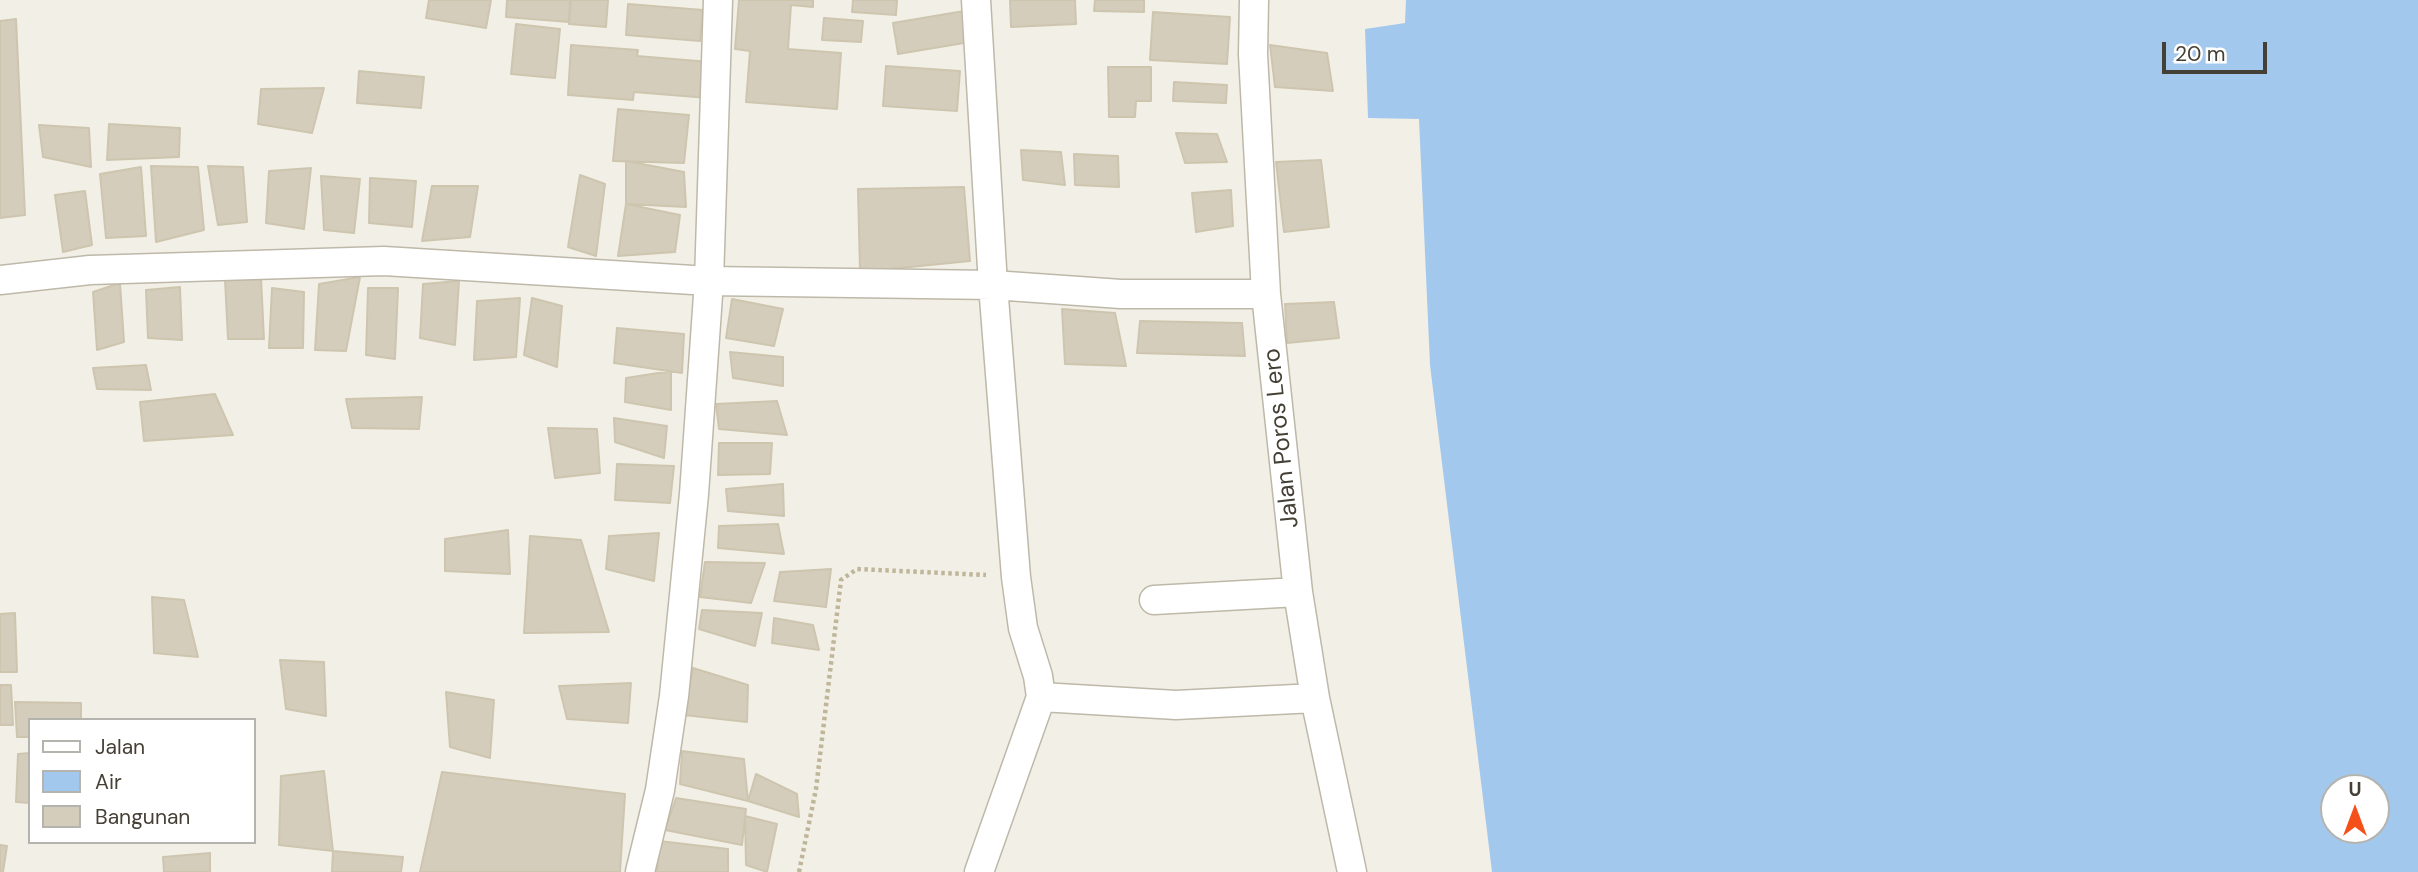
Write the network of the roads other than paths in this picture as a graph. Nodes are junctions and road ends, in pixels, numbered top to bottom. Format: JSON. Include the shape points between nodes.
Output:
{"nodes":[{"id":1,"x":718,"y":0,"type":"edge"},
{"id":2,"x":976,"y":0,"type":"edge"},
{"id":3,"x":1254,"y":0,"type":"edge"},
{"id":4,"x":0,"y":280,"type":"edge"},
{"id":5,"x":709,"y":281,"type":"junction"},
{"id":6,"x":993,"y":285,"type":"junction"},
{"id":7,"x":1266,"y":294,"type":"junction"},
{"id":8,"x":1298,"y":592,"type":"junction"},
{"id":9,"x":1154,"y":600,"type":"dead end"},
{"id":10,"x":1041,"y":697,"type":"junction"},
{"id":11,"x":1315,"y":698,"type":"junction"},
{"id":12,"x":640,"y":872,"type":"edge"},
{"id":13,"x":979,"y":872,"type":"edge"},
{"id":14,"x":1352,"y":872,"type":"edge"}],
"edges":[{"from":1,"to":5,"type":"street"},
{"from":2,"to":6,"type":"street"},
{"from":3,"to":7,"type":"street","name":"Jalan Poros Lero"},
{"from":4,"to":5,"type":"street","via":[[90,270],[384,261]]},
{"from":5,"to":6,"type":"street"},
{"from":5,"to":12,"type":"street","via":[[674,696],[660,790]]},
{"from":6,"to":7,"type":"street","via":[[1121,294]]},
{"from":6,"to":10,"type":"street","via":[[1016,577],[1023,628]]},
{"from":7,"to":8,"type":"street","name":"Jalan Poros Lero"},
{"from":8,"to":9,"type":"street"},
{"from":8,"to":11,"type":"street","name":"Jalan Poros Lero"},
{"from":10,"to":11,"type":"street","via":[[1176,705]]},
{"from":10,"to":13,"type":"street"},
{"from":11,"to":14,"type":"street","name":"Jalan Poros Lero"}]}
